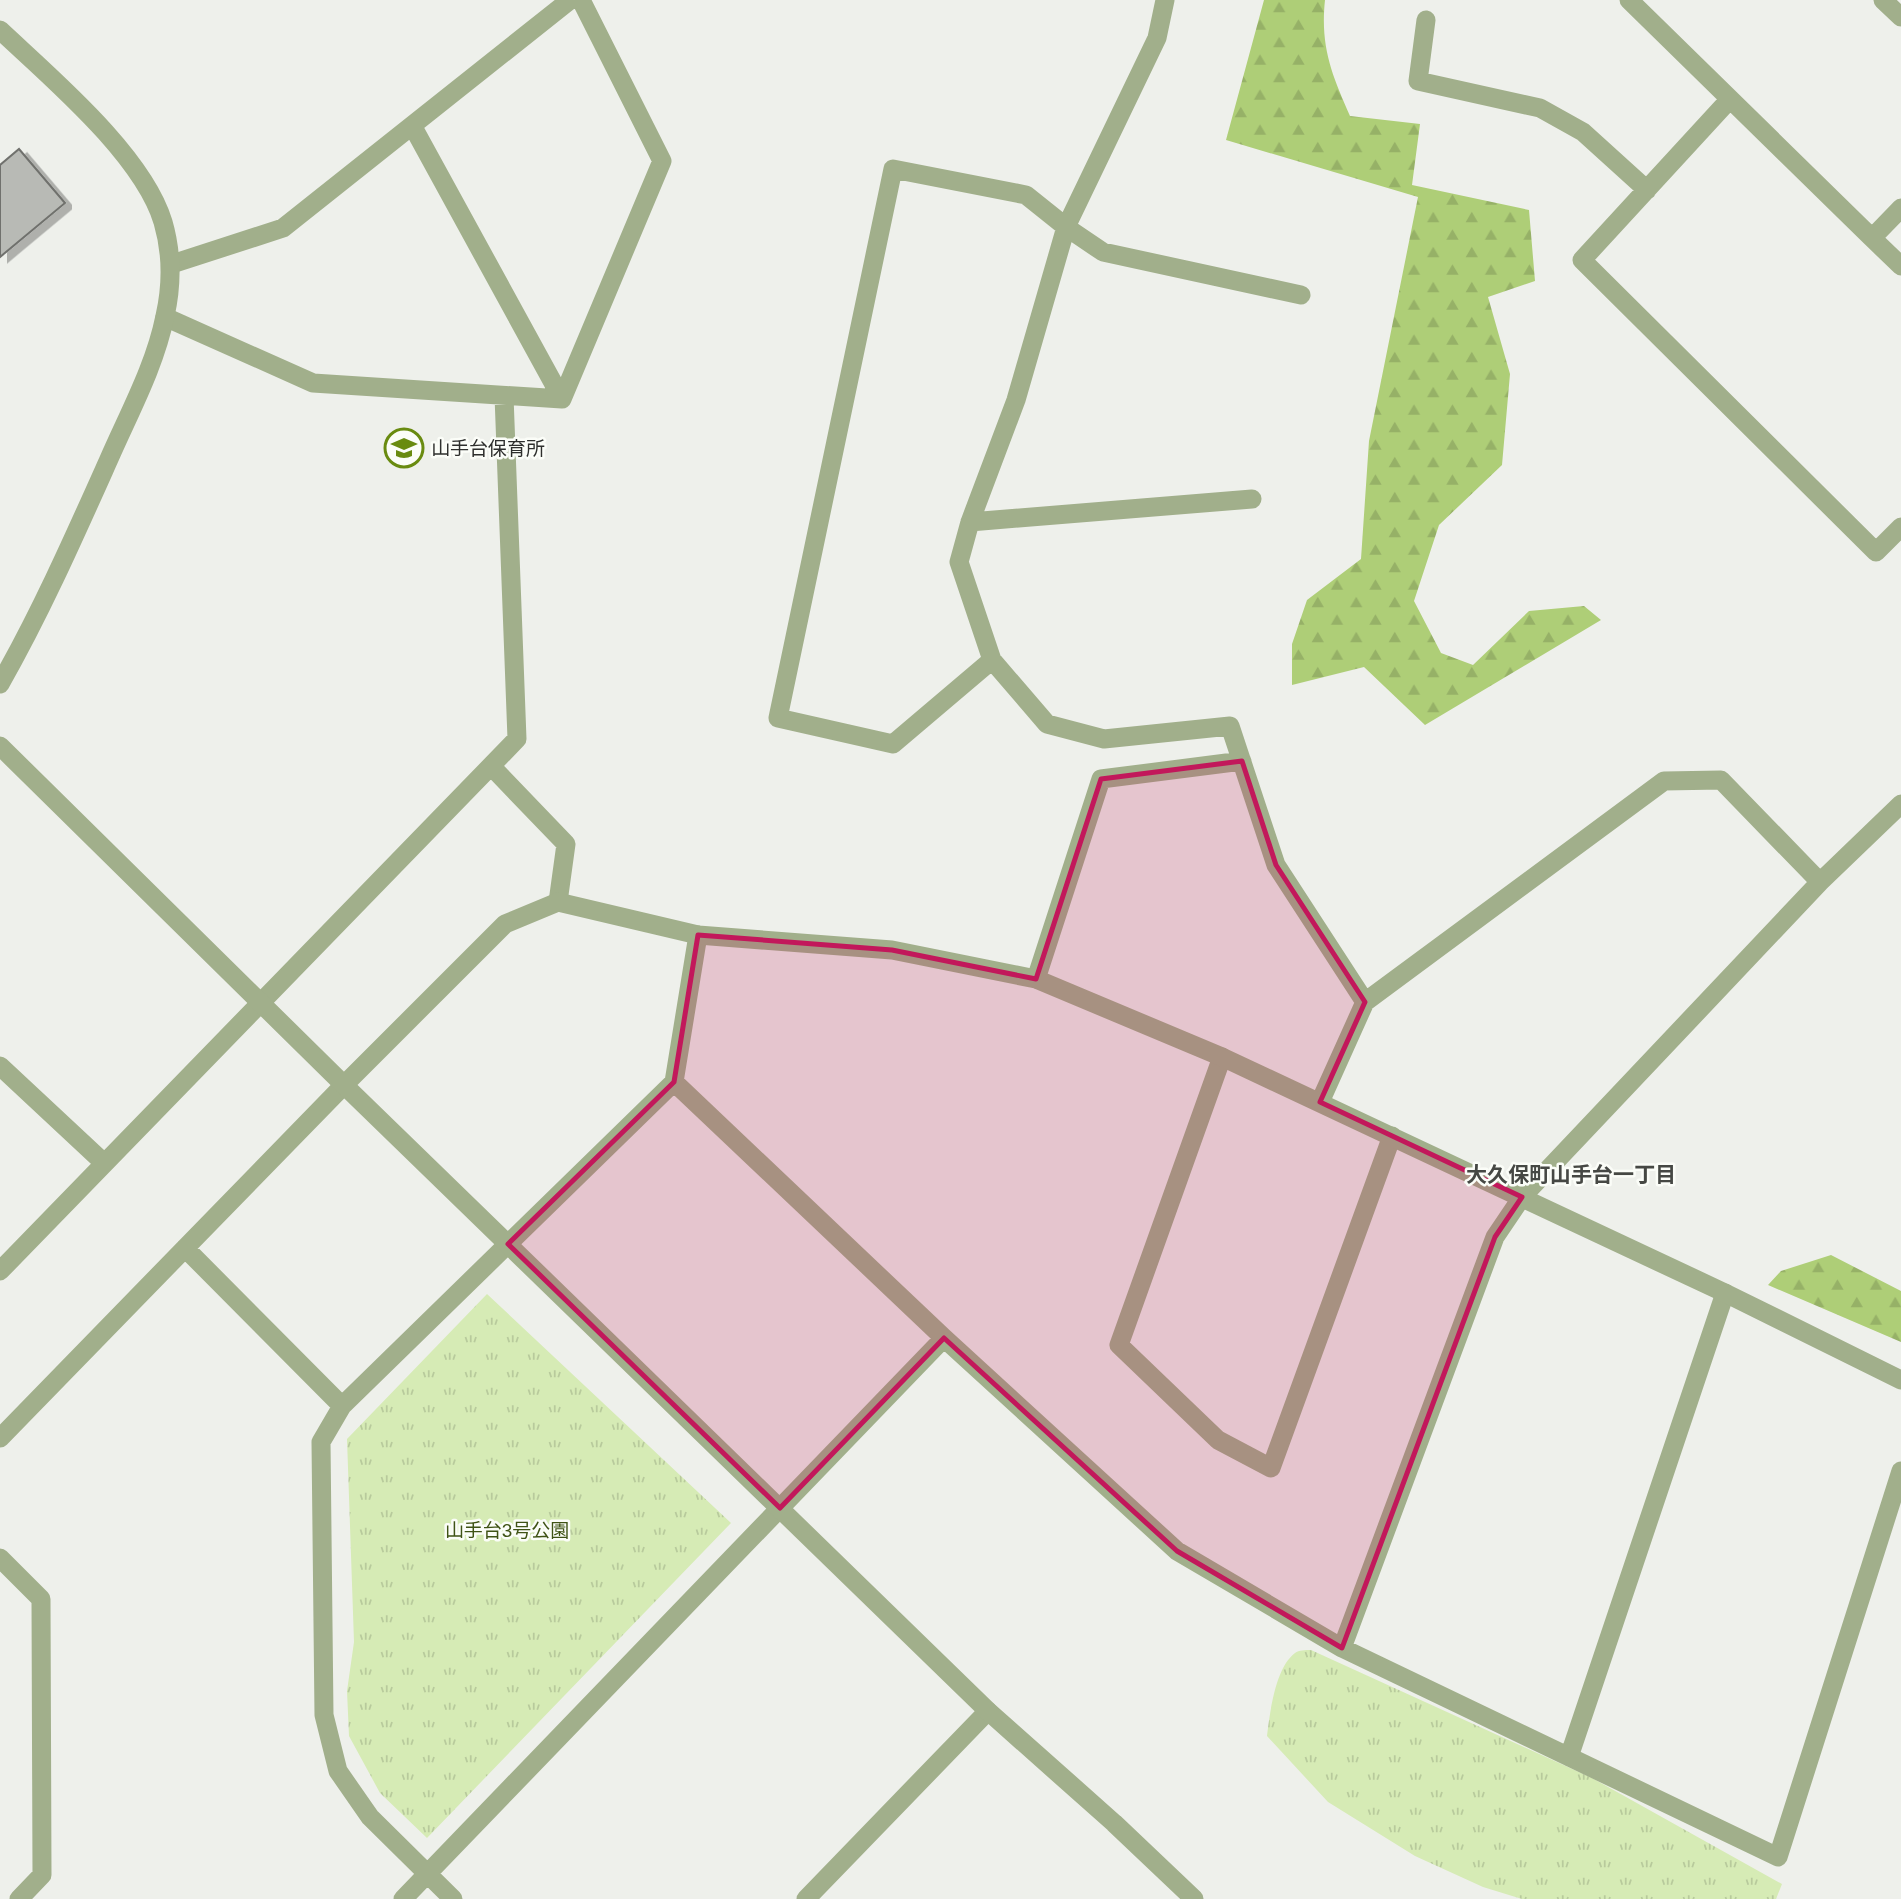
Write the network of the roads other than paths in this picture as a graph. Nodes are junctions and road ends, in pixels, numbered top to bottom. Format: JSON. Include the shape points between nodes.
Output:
{"nodes":[{"id":1,"x":570,"y":0,"type":"edge"},
{"id":2,"x":581,"y":0,"type":"edge"},
{"id":3,"x":1165,"y":0,"type":"edge"},
{"id":4,"x":1883,"y":0,"type":"edge"},
{"id":5,"x":1635,"y":2,"type":"edge"},
{"id":6,"x":1901,"y":17,"type":"edge"},
{"id":7,"x":1426,"y":20,"type":"dead end"},
{"id":8,"x":0,"y":30,"type":"edge"},
{"id":9,"x":1730,"y":99,"type":"junction"},
{"id":10,"x":413,"y":127,"type":"junction"},
{"id":11,"x":1647,"y":190,"type":"junction"},
{"id":12,"x":1901,"y":208,"type":"edge"},
{"id":13,"x":1066,"y":227,"type":"junction"},
{"id":14,"x":1872,"y":238,"type":"junction"},
{"id":15,"x":172,"y":264,"type":"junction"},
{"id":16,"x":1901,"y":266,"type":"edge"},
{"id":17,"x":1301,"y":295,"type":"dead end"},
{"id":18,"x":165,"y":317,"type":"junction"},
{"id":19,"x":505,"y":396,"type":"junction"},
{"id":20,"x":562,"y":399,"type":"junction"},
{"id":21,"x":1252,"y":499,"type":"dead end"},
{"id":22,"x":970,"y":523,"type":"junction"},
{"id":23,"x":1901,"y":527,"type":"edge"},
{"id":24,"x":992,"y":660,"type":"junction"},
{"id":25,"x":0,"y":684,"type":"edge"},
{"id":26,"x":0,"y":746,"type":"edge"},
{"id":27,"x":1242,"y":761,"type":"junction"},
{"id":28,"x":491,"y":766,"type":"junction"},
{"id":29,"x":1901,"y":804,"type":"edge"},
{"id":30,"x":1820,"y":882,"type":"junction"},
{"id":31,"x":558,"y":902,"type":"junction"},
{"id":32,"x":698,"y":935,"type":"junction"},
{"id":33,"x":1036,"y":979,"type":"junction"},
{"id":34,"x":259,"y":1002,"type":"junction"},
{"id":35,"x":1365,"y":1002,"type":"junction"},
{"id":36,"x":1222,"y":1057,"type":"junction"},
{"id":37,"x":0,"y":1066,"type":"edge"},
{"id":38,"x":674,"y":1082,"type":"junction"},
{"id":39,"x":344,"y":1085,"type":"junction"},
{"id":40,"x":1320,"y":1102,"type":"junction"},
{"id":41,"x":1392,"y":1136,"type":"junction"},
{"id":42,"x":104,"y":1163,"type":"junction"},
{"id":43,"x":1521,"y":1197,"type":"junction"},
{"id":44,"x":508,"y":1244,"type":"junction"},
{"id":45,"x":185,"y":1248,"type":"junction"},
{"id":46,"x":0,"y":1271,"type":"edge"},
{"id":47,"x":1725,"y":1293,"type":"junction"},
{"id":48,"x":944,"y":1338,"type":"junction"},
{"id":49,"x":1901,"y":1380,"type":"edge"},
{"id":50,"x":342,"y":1406,"type":"junction"},
{"id":51,"x":0,"y":1438,"type":"edge"},
{"id":52,"x":1901,"y":1471,"type":"edge"},
{"id":53,"x":780,"y":1508,"type":"junction"},
{"id":54,"x":0,"y":1558,"type":"edge"},
{"id":55,"x":1342,"y":1648,"type":"junction"},
{"id":56,"x":988,"y":1711,"type":"junction"},
{"id":57,"x":1569,"y":1757,"type":"junction"},
{"id":58,"x":427,"y":1874,"type":"junction"},
{"id":59,"x":809,"y":1898,"type":"edge"},
{"id":60,"x":19,"y":1899,"type":"edge"},
{"id":61,"x":403,"y":1899,"type":"edge"},
{"id":62,"x":453,"y":1899,"type":"edge"},
{"id":63,"x":1194,"y":1899,"type":"edge"}],
"edges":[{"from":1,"to":10,"type":"street"},
{"from":2,"to":20,"type":"street","via":[[662,161]]},
{"from":3,"to":13,"type":"street","via":[[1157,38]]},
{"from":4,"to":6,"type":"street"},
{"from":5,"to":9,"type":"street"},
{"from":7,"to":11,"type":"street","via":[[1418,81],[1540,108],[1583,132]]},
{"from":8,"to":15,"type":"street","via":[[108,136],[141,176],[163,220]]},
{"from":9,"to":11,"type":"street"},
{"from":9,"to":14,"type":"street"},
{"from":10,"to":15,"type":"street","via":[[284,228]]},
{"from":10,"to":20,"type":"street"},
{"from":11,"to":23,"type":"street","via":[[1583,260],[1876,552]]},
{"from":12,"to":14,"type":"street"},
{"from":13,"to":17,"type":"street","via":[[1103,252]]},
{"from":13,"to":22,"type":"street","via":[[1016,400]]},
{"from":13,"to":24,"type":"street","via":[[1026,195],[893,169],[778,718],[893,744]]},
{"from":14,"to":16,"type":"street"},
{"from":15,"to":18,"type":"street"},
{"from":18,"to":19,"type":"street","via":[[313,383]]},
{"from":18,"to":25,"type":"street","via":[[136,400]]},
{"from":19,"to":20,"type":"street"},
{"from":19,"to":28,"type":"street","via":[[517,739]]},
{"from":21,"to":22,"type":"street"},
{"from":22,"to":24,"type":"street","via":[[960,562]]},
{"from":24,"to":27,"type":"street","via":[[1047,724],[1104,739],[1230,726]]},
{"from":26,"to":34,"type":"street"},
{"from":27,"to":33,"type":"street","via":[[1101,779]]},
{"from":27,"to":35,"type":"street","via":[[1276,864]]},
{"from":28,"to":31,"type":"street","via":[[566,844]]},
{"from":28,"to":34,"type":"street"},
{"from":29,"to":30,"type":"street"},
{"from":30,"to":35,"type":"street","via":[[1721,780],[1664,781]]},
{"from":30,"to":43,"type":"street"},
{"from":31,"to":32,"type":"street"},
{"from":31,"to":39,"type":"street","via":[[505,924]]},
{"from":32,"to":33,"type":"street","via":[[892,950]]},
{"from":32,"to":38,"type":"street"},
{"from":33,"to":36,"type":"street"},
{"from":34,"to":39,"type":"street"},
{"from":34,"to":42,"type":"street"},
{"from":35,"to":40,"type":"street"},
{"from":36,"to":40,"type":"street"},
{"from":36,"to":41,"type":"street","via":[[1119,1345],[1218,1440],[1271,1468]]},
{"from":37,"to":42,"type":"street"},
{"from":38,"to":44,"type":"street"},
{"from":38,"to":48,"type":"street"},
{"from":39,"to":44,"type":"street"},
{"from":39,"to":45,"type":"street"},
{"from":40,"to":41,"type":"street"},
{"from":41,"to":43,"type":"street"},
{"from":42,"to":46,"type":"street"},
{"from":43,"to":47,"type":"street"},
{"from":43,"to":55,"type":"street","via":[[1495,1237]]},
{"from":44,"to":50,"type":"street"},
{"from":44,"to":53,"type":"street"},
{"from":45,"to":50,"type":"street"},
{"from":45,"to":51,"type":"street"},
{"from":47,"to":49,"type":"street"},
{"from":47,"to":57,"type":"street"},
{"from":48,"to":53,"type":"street"},
{"from":48,"to":55,"type":"street","via":[[1177,1551]]},
{"from":50,"to":58,"type":"street","via":[[321,1442],[324,1715],[338,1771],[370,1817]]},
{"from":52,"to":57,"type":"street","via":[[1778,1857]]},
{"from":53,"to":56,"type":"street"},
{"from":53,"to":58,"type":"street"},
{"from":54,"to":60,"type":"street","via":[[41,1600],[42,1875]]},
{"from":55,"to":57,"type":"street"},
{"from":56,"to":59,"type":"street"},
{"from":56,"to":63,"type":"street"},
{"from":58,"to":61,"type":"street"},
{"from":58,"to":62,"type":"street"}]}
